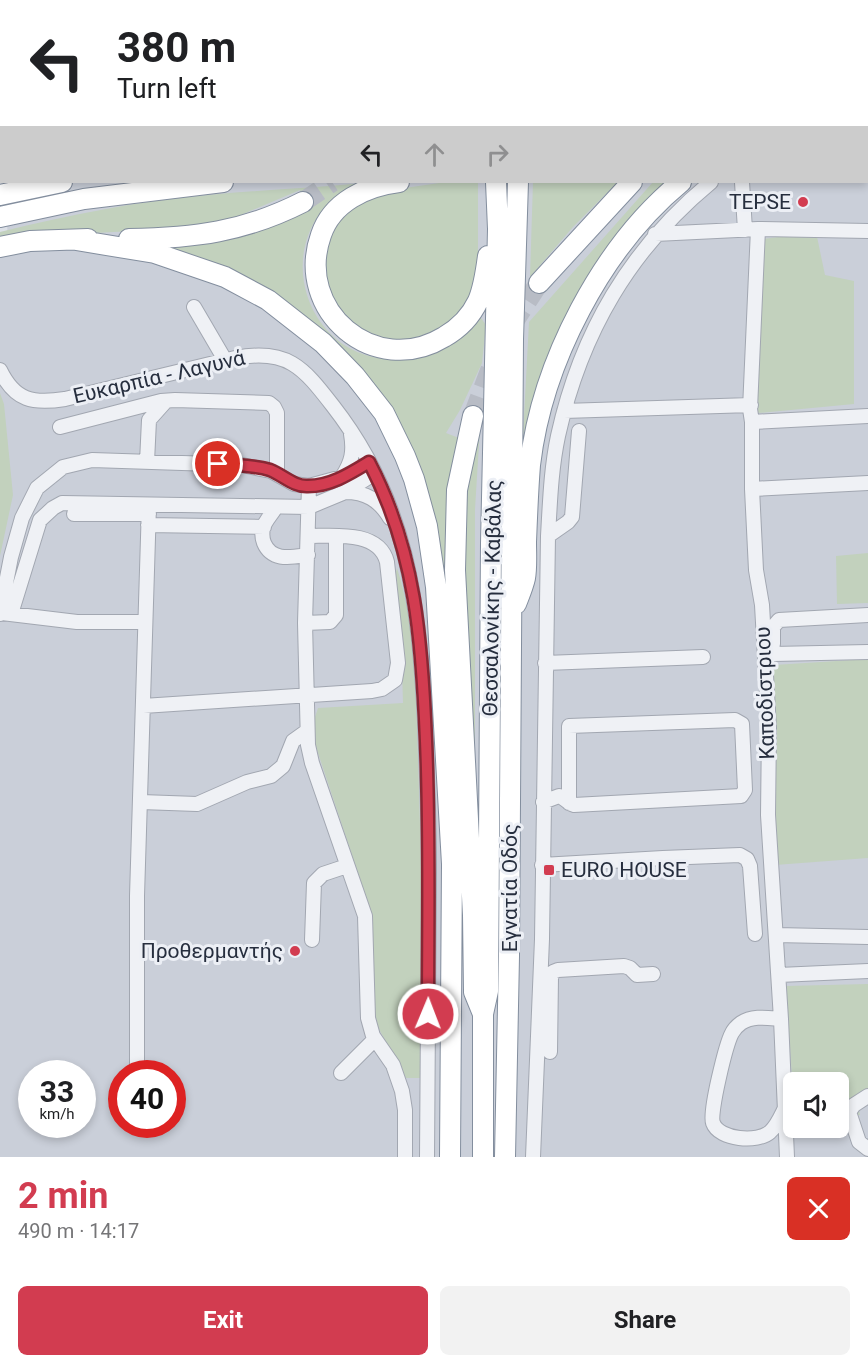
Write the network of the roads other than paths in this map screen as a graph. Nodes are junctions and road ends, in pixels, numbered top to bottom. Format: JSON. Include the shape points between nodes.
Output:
{"nodes":[{"id":1,"x":57,"y":183,"type":"edge"},
{"id":2,"x":215,"y":183,"type":"edge"},
{"id":3,"x":395,"y":183,"type":"edge"},
{"id":4,"x":631,"y":183,"type":"edge"},
{"id":5,"x":680,"y":183,"type":"edge"},
{"id":6,"x":710,"y":183,"type":"edge"},
{"id":7,"x":742,"y":183,"type":"edge"},
{"id":8,"x":518,"y":185,"type":"edge"},
{"id":9,"x":496,"y":186,"type":"edge"},
{"id":10,"x":0,"y":195,"type":"edge"},
{"id":11,"x":303,"y":202,"type":"tunnel mouth"},
{"id":12,"x":0,"y":217,"type":"edge"},
{"id":13,"x":751,"y":229,"type":"junction"},
{"id":14,"x":868,"y":231,"type":"edge"},
{"id":15,"x":655,"y":234,"type":"junction"},
{"id":16,"x":76,"y":240,"type":"junction"},
{"id":17,"x":0,"y":246,"type":"edge"},
{"id":18,"x":539,"y":283,"type":"tunnel mouth"},
{"id":19,"x":194,"y":307,"type":"dead end"},
{"id":20,"x":225,"y":360,"type":"junction"},
{"id":21,"x":0,"y":370,"type":"edge"},
{"id":22,"x":166,"y":401,"type":"junction"},
{"id":23,"x":751,"y":405,"type":"junction"},
{"id":24,"x":564,"y":411,"type":"junction"},
{"id":25,"x":473,"y":416,"type":"tunnel mouth"},
{"id":26,"x":868,"y":416,"type":"edge"},
{"id":27,"x":752,"y":422,"type":"junction"},
{"id":28,"x":60,"y":427,"type":"dead end"},
{"id":29,"x":350,"y":429,"type":"junction"},
{"id":30,"x":579,"y":431,"type":"dead end"},
{"id":31,"x":147,"y":462,"type":"junction"},
{"id":32,"x":372,"y":468,"type":"junction"},
{"id":33,"x":277,"y":473,"type":"junction"},
{"id":34,"x":342,"y":477,"type":"junction"},
{"id":35,"x":868,"y":483,"type":"edge"},
{"id":36,"x":309,"y":486,"type":"junction"},
{"id":37,"x":752,"y":489,"type":"junction"},
{"id":38,"x":345,"y":492,"type":"junction"},
{"id":39,"x":276,"y":507,"type":"junction"},
{"id":40,"x":309,"y":507,"type":"junction"},
{"id":41,"x":74,"y":514,"type":"dead end"},
{"id":42,"x":148,"y":515,"type":"junction"},
{"id":43,"x":264,"y":527,"type":"junction"},
{"id":44,"x":399,"y":530,"type":"junction"},
{"id":45,"x":308,"y":536,"type":"junction"},
{"id":46,"x":336,"y":536,"type":"junction"},
{"id":47,"x":548,"y":536,"type":"junction"},
{"id":48,"x":308,"y":555,"type":"junction"},
{"id":49,"x":3,"y":613,"type":"edge"},
{"id":50,"x":868,"y":615,"type":"edge"},
{"id":51,"x":511,"y":618,"type":"junction"},
{"id":52,"x":145,"y":622,"type":"junction"},
{"id":53,"x":305,"y":623,"type":"junction"},
{"id":54,"x":868,"y":652,"type":"edge"},
{"id":55,"x":773,"y":654,"type":"junction"},
{"id":56,"x":703,"y":657,"type":"dead end"},
{"id":57,"x":545,"y":663,"type":"junction"},
{"id":58,"x":766,"y":681,"type":"junction"},
{"id":59,"x":306,"y":696,"type":"junction"},
{"id":60,"x":143,"y":706,"type":"junction"},
{"id":61,"x":544,"y":726,"type":"junction"},
{"id":62,"x":569,"y":726,"type":"junction"},
{"id":63,"x":307,"y":731,"type":"junction"},
{"id":64,"x":141,"y":802,"type":"junction"},
{"id":65,"x":543,"y":802,"type":"junction"},
{"id":66,"x":569,"y":803,"type":"junction"},
{"id":67,"x":542,"y":865,"type":"junction"},
{"id":68,"x":347,"y":866,"type":"junction"},
{"id":69,"x":755,"y":934,"type":"dead end"},
{"id":70,"x":776,"y":935,"type":"junction"},
{"id":71,"x":868,"y":937,"type":"edge"},
{"id":72,"x":312,"y":940,"type":"dead end"},
{"id":73,"x":868,"y":971,"type":"edge"},
{"id":74,"x":652,"y":974,"type":"dead end"},
{"id":75,"x":779,"y":975,"type":"junction"},
{"id":76,"x":483,"y":1014,"type":"junction"},
{"id":77,"x":782,"y":1019,"type":"junction"},
{"id":78,"x":544,"y":1026,"type":"junction"},
{"id":79,"x":375,"y":1040,"type":"junction"},
{"id":80,"x":550,"y":1052,"type":"dead end"},
{"id":81,"x":137,"y":1060,"type":"edge"},
{"id":82,"x":787,"y":1072,"type":"edge"},
{"id":83,"x":341,"y":1073,"type":"dead end"},
{"id":84,"x":868,"y":1096,"type":"edge"},
{"id":85,"x":849,"y":1108,"type":"edge"},
{"id":86,"x":783,"y":1117,"type":"edge"},
{"id":87,"x":849,"y":1122,"type":"edge"},
{"id":88,"x":788,"y":1138,"type":"edge"},
{"id":89,"x":868,"y":1149,"type":"edge"},
{"id":90,"x":405,"y":1157,"type":"edge"},
{"id":91,"x":427,"y":1157,"type":"edge"},
{"id":92,"x":450,"y":1157,"type":"edge"},
{"id":93,"x":483,"y":1157,"type":"edge"},
{"id":94,"x":506,"y":1157,"type":"edge"},
{"id":95,"x":533,"y":1157,"type":"edge"},
{"id":96,"x":787,"y":1157,"type":"edge"}],
"edges":[{"from":1,"to":10,"type":"highway"},
{"from":2,"to":12,"type":"highway","via":[[84,199]]},
{"from":3,"to":9,"type":"highway","via":[[368,190],[339,205],[322,230],[315,257],[317,287],[330,314],[365,342],[395,350],[436,342],[470,314],[483,286]]},
{"from":4,"to":18,"type":"highway"},
{"from":5,"to":51,"type":"highway","via":[[642,219],[609,260],[558,360],[531,457],[525,579]]},
{"from":6,"to":15,"type":"street"},
{"from":7,"to":13,"type":"street","name":"Καποδίστριου"},
{"from":8,"to":51,"type":"highway","name":"Θεσσαλονίκης - Καβάλας"},
{"from":9,"to":76,"type":"highway","name":"Θεσσαλονίκης - Καβάλας","via":[[488,991]]},
{"from":11,"to":16,"type":"highway","via":[[262,220],[200,236]]},
{"from":13,"to":14,"type":"street"},
{"from":13,"to":15,"type":"street"},
{"from":13,"to":23,"type":"street","name":"Καποδίστριου"},
{"from":15,"to":24,"type":"street","via":[[630,266],[601,317]]},
{"from":16,"to":17,"type":"highway"},
{"from":16,"to":92,"type":"highway","via":[[166,256],[225,277],[268,300],[323,343],[356,376],[384,413],[405,456],[427,526],[436,587],[452,864]]},
{"from":19,"to":20,"type":"street"},
{"from":20,"to":21,"type":"street","name":"Ευκαρπία - Λαγυνά","via":[[41,402],[16,393]]},
{"from":20,"to":29,"type":"street","name":"Ευκαρπία - Λαγυνά","via":[[260,355],[297,366]]},
{"from":22,"to":28,"type":"street"},
{"from":22,"to":31,"type":"street","via":[[149,420]]},
{"from":22,"to":33,"type":"street","via":[[269,403],[277,413]]},
{"from":23,"to":24,"type":"street"},
{"from":23,"to":27,"type":"street","name":"Καποδίστριου"},
{"from":24,"to":47,"type":"street","via":[[554,463]]},
{"from":25,"to":76,"type":"highway","via":[[457,490],[455,570],[474,992]]},
{"from":26,"to":27,"type":"street"},
{"from":27,"to":37,"type":"street","name":"Καποδίστριου"},
{"from":29,"to":32,"type":"street","name":"Ευκαρπία - Λαγυνά"},
{"from":29,"to":34,"type":"street","via":[[352,457]]},
{"from":30,"to":47,"type":"street","via":[[572,517]]},
{"from":31,"to":33,"type":"street","via":[[242,465]]},
{"from":31,"to":49,"type":"street","via":[[76,463],[63,467],[37,488],[22,518],[11,557]]},
{"from":32,"to":34,"type":"street"},
{"from":32,"to":38,"type":"street"},
{"from":32,"to":44,"type":"street","name":"Ευκαρπία - Λαγυνά"},
{"from":33,"to":36,"type":"street","via":[[294,484]]},
{"from":34,"to":36,"type":"street"},
{"from":35,"to":37,"type":"street"},
{"from":36,"to":40,"type":"street"},
{"from":37,"to":58,"type":"street","name":"Καποδίστριου"},
{"from":38,"to":40,"type":"street"},
{"from":38,"to":44,"type":"street","via":[[376,500]]},
{"from":39,"to":40,"type":"street"},
{"from":39,"to":42,"type":"street"},
{"from":39,"to":43,"type":"street"},
{"from":40,"to":45,"type":"street"},
{"from":41,"to":42,"type":"street"},
{"from":42,"to":43,"type":"street"},
{"from":42,"to":49,"type":"street","via":[[75,502],[62,503],[46,513]]},
{"from":42,"to":52,"type":"street"},
{"from":43,"to":48,"type":"street","via":[[262,537],[270,552],[285,557]]},
{"from":44,"to":91,"type":"street","name":"Ευκαρπία - Λαγυνά","via":[[416,603],[423,666],[429,833]]},
{"from":45,"to":46,"type":"street"},
{"from":45,"to":48,"type":"street"},
{"from":46,"to":53,"type":"street","via":[[336,615],[330,622]]},
{"from":46,"to":59,"type":"street","via":[[369,541],[386,556],[397,674],[382,689]]},
{"from":47,"to":57,"type":"street"},
{"from":48,"to":53,"type":"street"},
{"from":49,"to":52,"type":"street","via":[[77,622]]},
{"from":50,"to":55,"type":"street","via":[[779,620],[773,627]]},
{"from":51,"to":94,"type":"highway","name":"Εγνατία Οδός"},
{"from":52,"to":60,"type":"street"},
{"from":53,"to":59,"type":"street"},
{"from":54,"to":55,"type":"street"},
{"from":55,"to":58,"type":"street"},
{"from":56,"to":57,"type":"street"},
{"from":57,"to":61,"type":"street"},
{"from":58,"to":70,"type":"street","name":"Καποδίστριου","via":[[768,815]]},
{"from":59,"to":60,"type":"street"},
{"from":59,"to":63,"type":"street"},
{"from":60,"to":64,"type":"street"},
{"from":61,"to":62,"type":"street"},
{"from":61,"to":65,"type":"street"},
{"from":62,"to":66,"type":"street"},
{"from":62,"to":66,"type":"street","via":[[738,720],[743,727],[745,790],[738,797]]},
{"from":63,"to":64,"type":"street","via":[[293,741],[283,766],[271,776],[197,804]]},
{"from":63,"to":68,"type":"street","via":[[312,763]]},
{"from":64,"to":81,"type":"street"},
{"from":65,"to":66,"type":"street","via":[[559,796]]},
{"from":65,"to":67,"type":"street"},
{"from":67,"to":69,"type":"street","via":[[740,855],[750,866]]},
{"from":67,"to":78,"type":"street"},
{"from":68,"to":72,"type":"street","via":[[321,875],[314,883]]},
{"from":68,"to":79,"type":"street","via":[[366,921],[368,1018]]},
{"from":70,"to":71,"type":"street"},
{"from":70,"to":75,"type":"street","name":"Καποδίστριου"},
{"from":73,"to":75,"type":"street"},
{"from":74,"to":78,"type":"street","via":[[637,975],[624,966],[556,970],[551,977]]},
{"from":75,"to":77,"type":"street","name":"Καποδίστριου"},
{"from":76,"to":93,"type":"highway"},
{"from":77,"to":82,"type":"street","name":"Καποδίστριου"},
{"from":77,"to":86,"type":"street","via":[[757,1017],[736,1027],[711,1117],[716,1129],[726,1136],[759,1137],[773,1130]]},
{"from":78,"to":80,"type":"street"},
{"from":78,"to":95,"type":"street"},
{"from":79,"to":83,"type":"street"},
{"from":79,"to":90,"type":"street","via":[[393,1065],[402,1091]]},
{"from":84,"to":85,"type":"street"},
{"from":87,"to":89,"type":"street","via":[[859,1143]]},
{"from":88,"to":96,"type":"street","name":"Καποδίστριου"}]}
